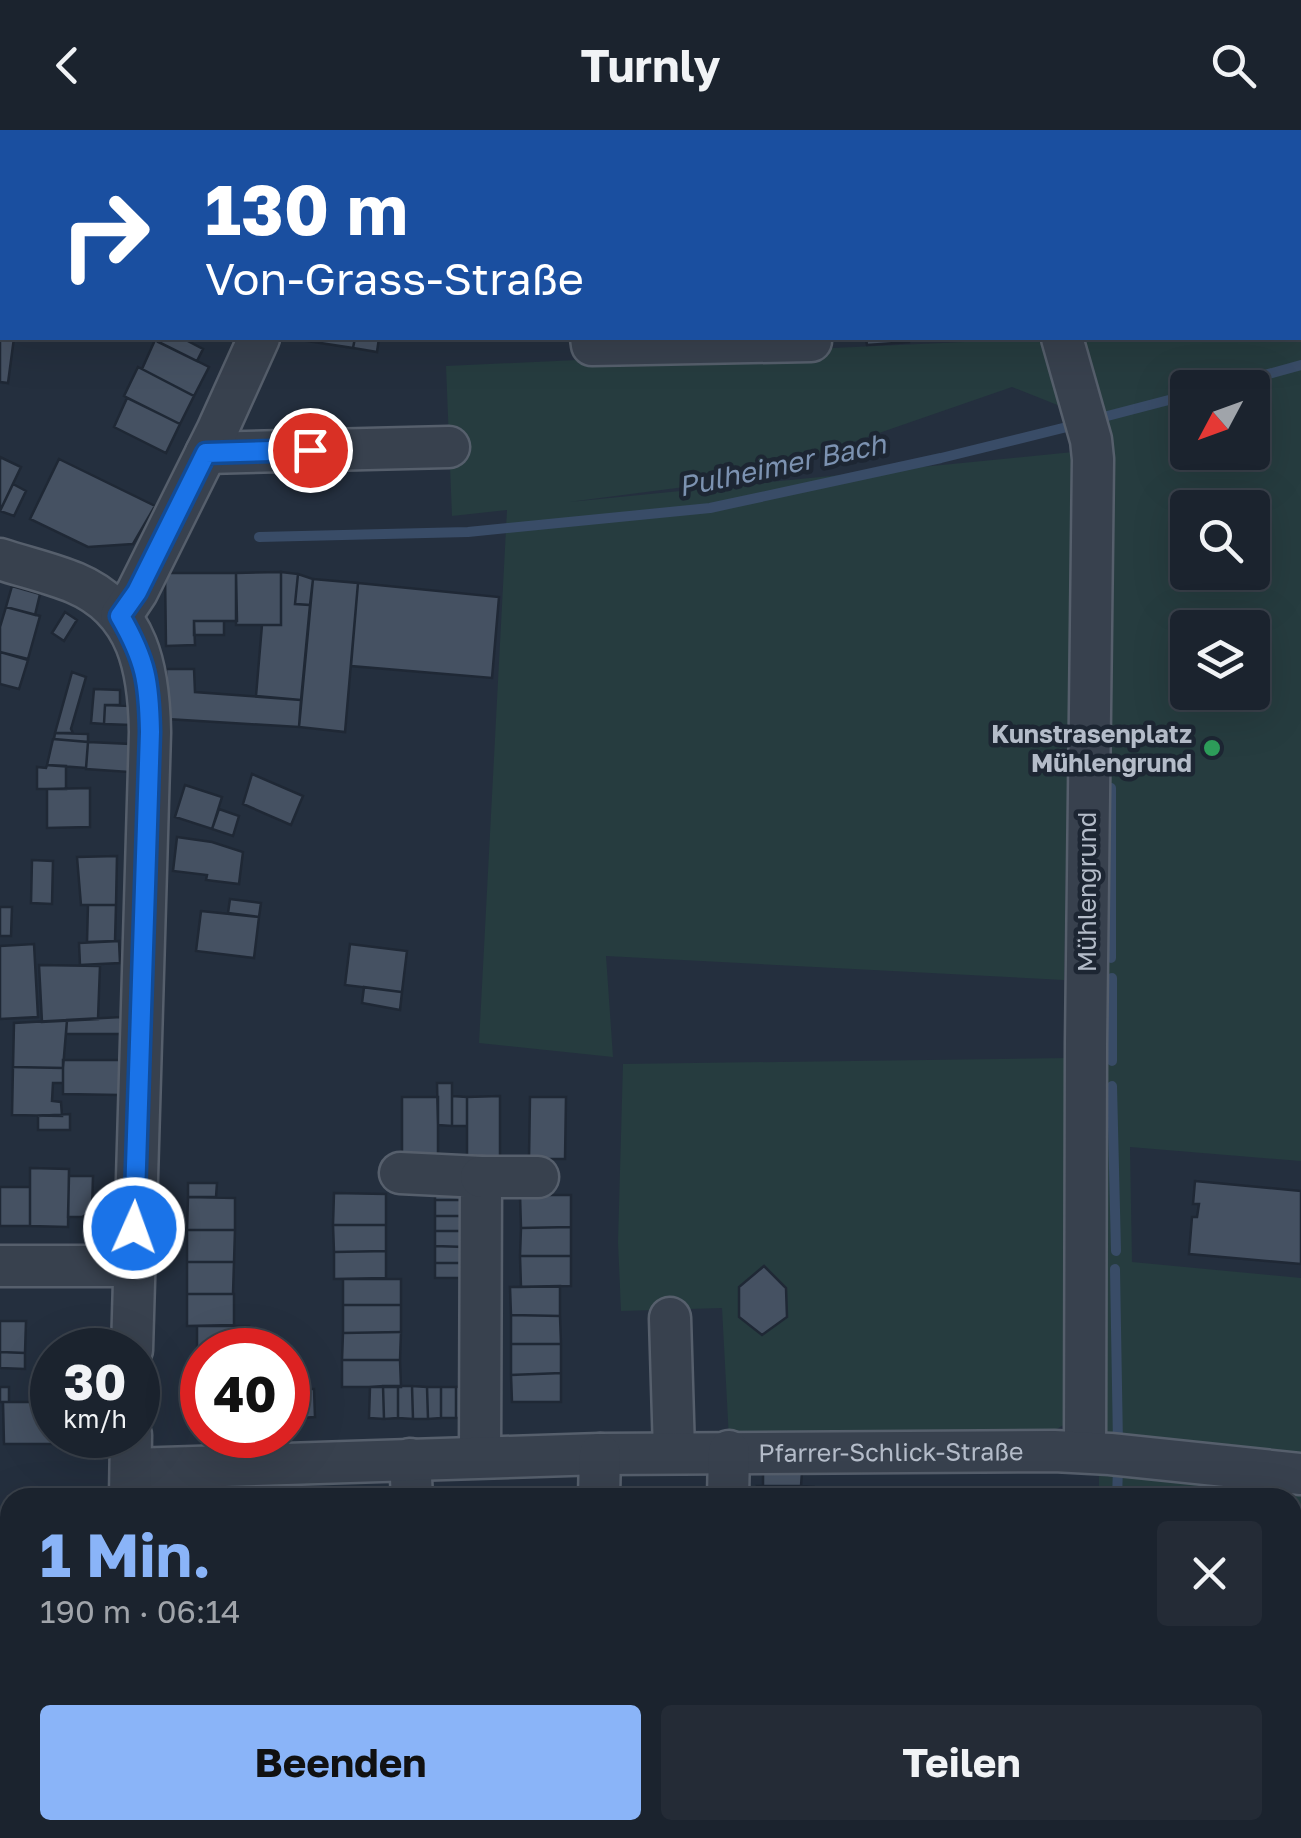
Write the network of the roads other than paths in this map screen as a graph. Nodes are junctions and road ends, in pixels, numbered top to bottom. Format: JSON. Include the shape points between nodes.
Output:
{"nodes":[{"id":1,"x":258,"y":340,"type":"edge"},
{"id":2,"x":592,"y":340,"type":"edge"},
{"id":3,"x":774,"y":340,"type":"edge"},
{"id":4,"x":1063,"y":340,"type":"edge"},
{"id":5,"x":449,"y":447,"type":"dead end"},
{"id":6,"x":206,"y":453,"type":"junction"},
{"id":7,"x":0,"y":559,"type":"edge"},
{"id":8,"x":120,"y":616,"type":"junction"},
{"id":9,"x":400,"y":1173,"type":"dead end"},
{"id":10,"x":538,"y":1177,"type":"dead end"},
{"id":11,"x":481,"y":1187,"type":"junction"},
{"id":12,"x":0,"y":1266,"type":"edge"},
{"id":13,"x":133,"y":1266,"type":"junction"},
{"id":14,"x":670,"y":1318,"type":"dead end"},
{"id":15,"x":132,"y":1328,"type":"edge"},
{"id":16,"x":729,"y":1451,"type":"junction"},
{"id":17,"x":674,"y":1452,"type":"junction"},
{"id":18,"x":1085,"y":1452,"type":"junction"},
{"id":19,"x":600,"y":1454,"type":"junction"},
{"id":20,"x":480,"y":1456,"type":"junction"},
{"id":21,"x":131,"y":1467,"type":"edge"},
{"id":22,"x":1301,"y":1474,"type":"edge"},
{"id":23,"x":411,"y":1478,"type":"edge"},
{"id":24,"x":600,"y":1488,"type":"edge"},
{"id":25,"x":728,"y":1488,"type":"edge"}],
"edges":[{"from":1,"to":6,"type":"street"},
{"from":2,"to":3,"type":"street"},
{"from":4,"to":18,"type":"street","name":"Mühlengrund","via":[[1086,423]]},
{"from":5,"to":6,"type":"street"},
{"from":6,"to":8,"type":"street"},
{"from":7,"to":8,"type":"street","via":[[75,583]]},
{"from":8,"to":13,"type":"street","via":[[149,682],[150,732]]},
{"from":9,"to":11,"type":"street"},
{"from":10,"to":11,"type":"street"},
{"from":11,"to":20,"type":"street"},
{"from":12,"to":13,"type":"street"},
{"from":13,"to":15,"type":"street"},
{"from":14,"to":17,"type":"street"},
{"from":16,"to":17,"type":"street","name":"Pfarrer-Schlick-Straße"},
{"from":16,"to":18,"type":"street","name":"Pfarrer-Schlick-Straße"},
{"from":16,"to":25,"type":"street"},
{"from":17,"to":19,"type":"street","name":"Pfarrer-Schlick-Straße"},
{"from":18,"to":22,"type":"street","name":"Pfarrer-Schlick-Straße"},
{"from":19,"to":20,"type":"street","name":"Pfarrer-Schlick-Straße"},
{"from":19,"to":24,"type":"street"},
{"from":20,"to":23,"type":"street","name":"Pfarrer-Schlick-Straße"},
{"from":21,"to":23,"type":"street","name":"Pfarrer-Schlick-Straße"}]}
